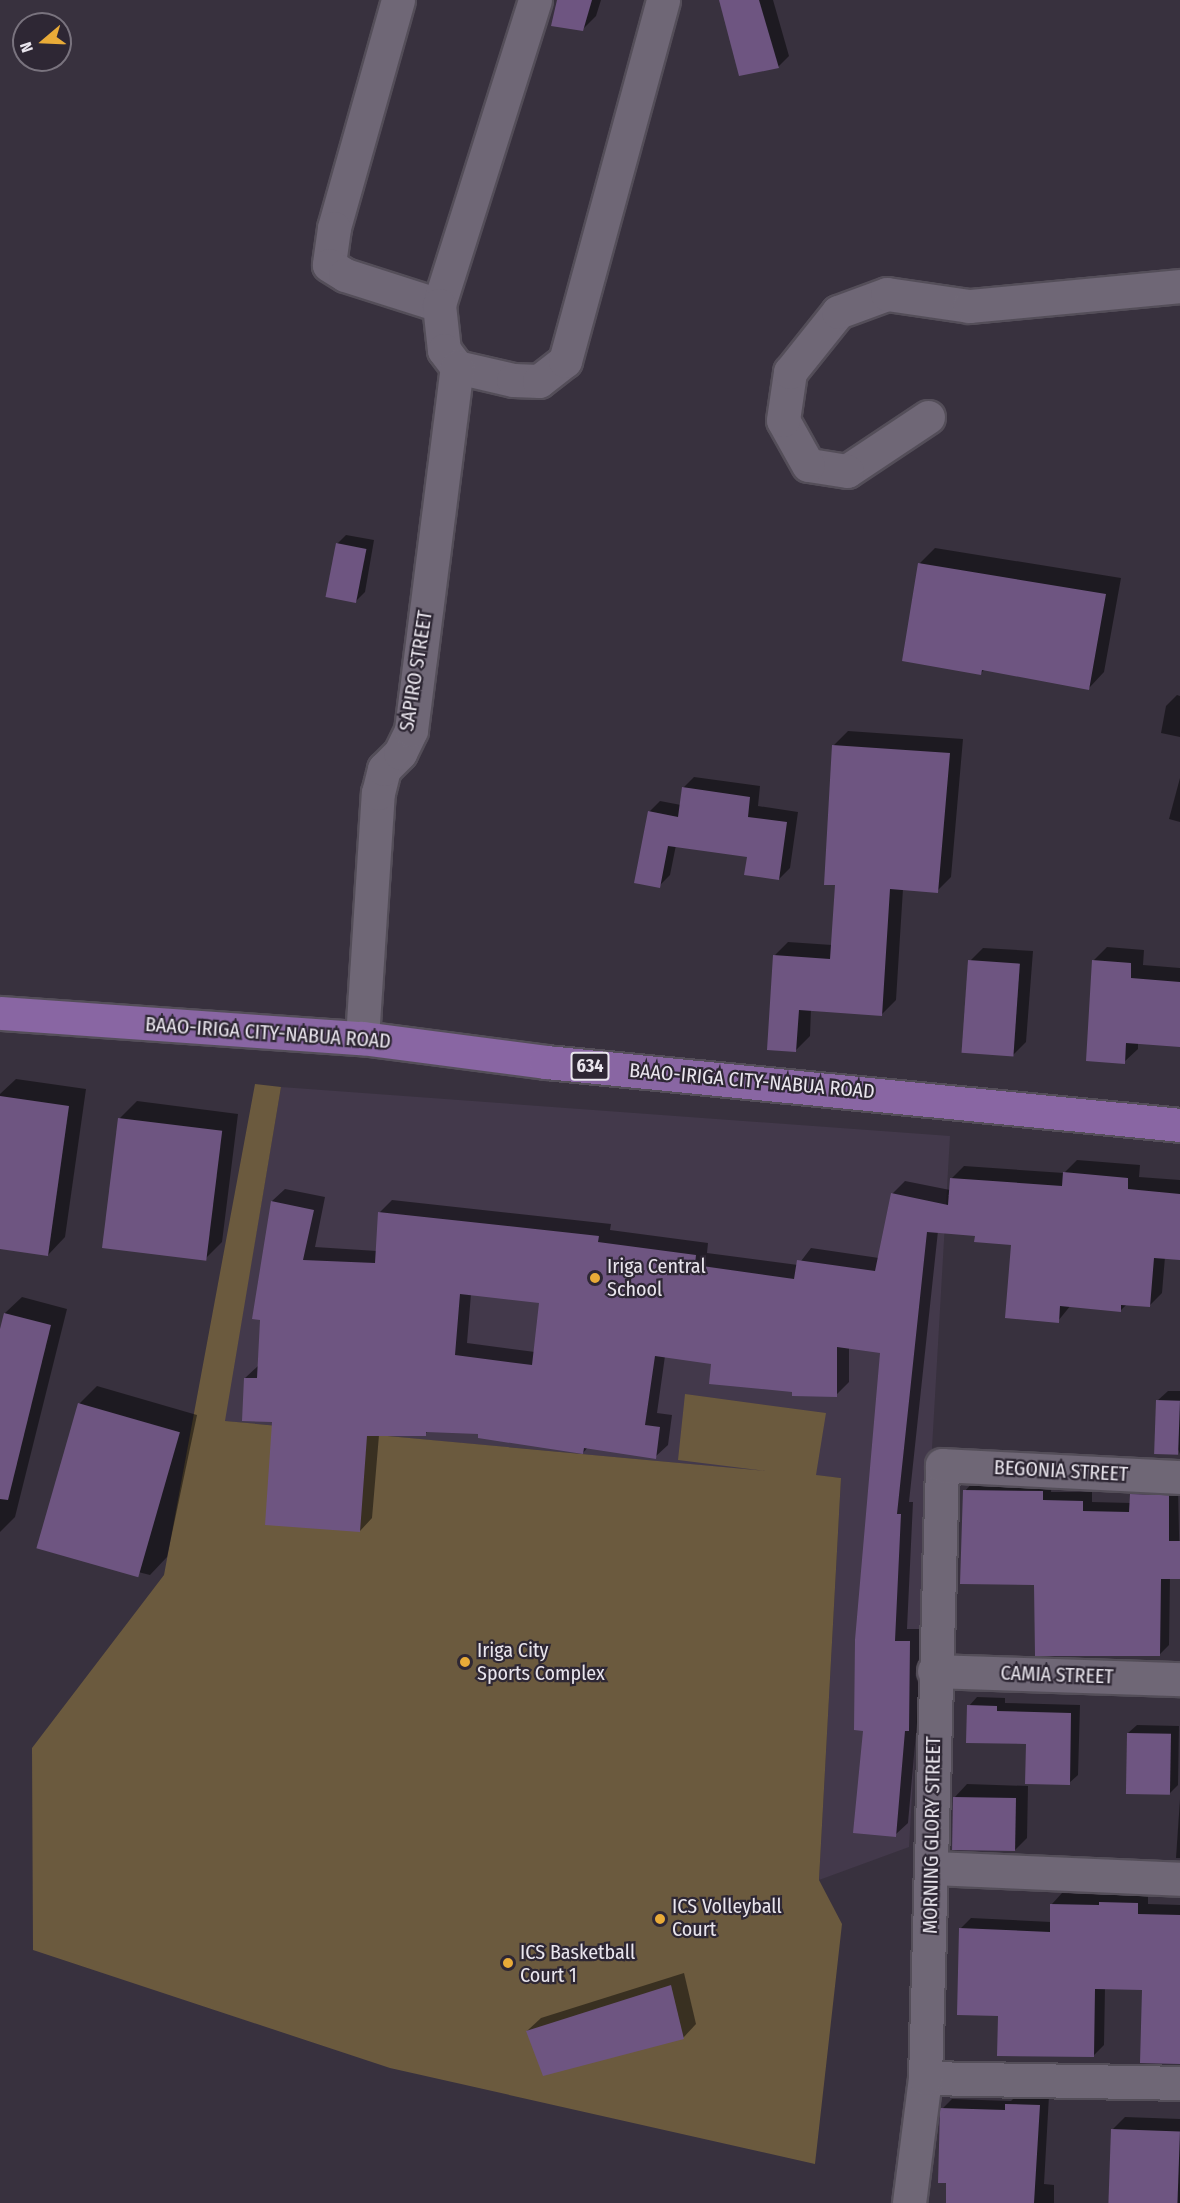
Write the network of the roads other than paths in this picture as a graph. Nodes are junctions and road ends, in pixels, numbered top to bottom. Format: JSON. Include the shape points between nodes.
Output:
{"nodes":[{"id":1,"x":398,"y":0,"type":"edge"},
{"id":2,"x":536,"y":0,"type":"edge"},
{"id":3,"x":663,"y":0,"type":"edge"},
{"id":4,"x":1180,"y":286,"type":"edge"},
{"id":5,"x":439,"y":305,"type":"junction"},
{"id":6,"x":457,"y":367,"type":"junction"},
{"id":7,"x":928,"y":417,"type":"dead end"},
{"id":8,"x":0,"y":1013,"type":"edge"},
{"id":9,"x":362,"y":1038,"type":"junction"},
{"id":10,"x":1180,"y":1125,"type":"edge"},
{"id":11,"x":942,"y":1465,"type":"joint"},
{"id":12,"x":1180,"y":1477,"type":"edge"},
{"id":13,"x":934,"y":1671,"type":"junction"},
{"id":14,"x":1180,"y":1679,"type":"edge"},
{"id":15,"x":933,"y":1868,"type":"junction"},
{"id":16,"x":1180,"y":1879,"type":"edge"},
{"id":17,"x":925,"y":2078,"type":"junction"},
{"id":18,"x":1180,"y":2084,"type":"edge"},
{"id":19,"x":909,"y":2203,"type":"edge"}],
"edges":[{"from":1,"to":5,"type":"street","via":[[334,228],[329,265],[345,275]]},
{"from":2,"to":5,"type":"street"},
{"from":3,"to":6,"type":"street","via":[[565,361],[539,381],[513,380]]},
{"from":4,"to":7,"type":"street","via":[[969,306],[887,294],[838,312],[790,372],[783,420],[808,465],[847,471]]},
{"from":5,"to":6,"type":"street","via":[[444,350]]},
{"from":6,"to":9,"type":"street","name":"SAPIRO STREET","via":[[411,730],[400,753],[384,769],[378,793]]},
{"from":8,"to":9,"type":"main road","name":"BAAO-IRIGA CITY-NABUA ROAD","number":"634"},
{"from":9,"to":10,"type":"main road","name":"BAAO-IRIGA CITY-NABUA ROAD","number":"634","via":[[538,1061]]},
{"from":11,"to":12,"type":"street","name":"BEGONIA STREET"},
{"from":11,"to":13,"type":"street","name":"MORNING GLORY STREET"},
{"from":13,"to":14,"type":"street","name":"CAMIA STREET"},
{"from":13,"to":15,"type":"street","name":"MORNING GLORY STREET"},
{"from":15,"to":16,"type":"street"},
{"from":15,"to":17,"type":"street","name":"MORNING GLORY STREET"},
{"from":17,"to":18,"type":"street"},
{"from":17,"to":19,"type":"street","name":"MORNING GLORY STREET"}]}
